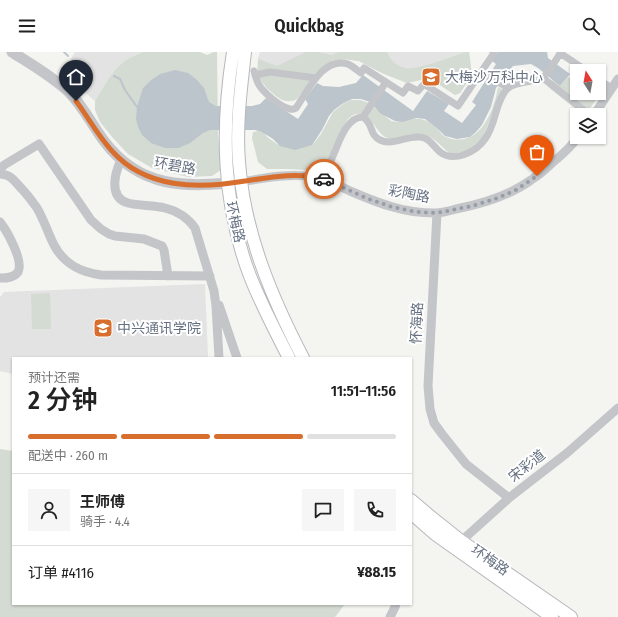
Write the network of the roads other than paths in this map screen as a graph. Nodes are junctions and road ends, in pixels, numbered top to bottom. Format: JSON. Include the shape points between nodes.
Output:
{"nodes":[{"id":1,"x":12,"y":52,"type":"edge"},
{"id":2,"x":233,"y":52,"type":"edge"},
{"id":3,"x":245,"y":52,"type":"edge"},
{"id":4,"x":492,"y":52,"type":"edge"},
{"id":5,"x":560,"y":52,"type":"edge"},
{"id":6,"x":577,"y":64,"type":"edge"},
{"id":7,"x":481,"y":72,"type":"junction"},
{"id":8,"x":316,"y":78,"type":"junction"},
{"id":9,"x":543,"y":78,"type":"junction"},
{"id":10,"x":618,"y":79,"type":"edge"},
{"id":11,"x":386,"y":82,"type":"junction"},
{"id":12,"x":606,"y":84,"type":"edge"},
{"id":13,"x":504,"y":86,"type":"junction"},
{"id":14,"x":612,"y":88,"type":"junction"},
{"id":15,"x":581,"y":108,"type":"edge"},
{"id":16,"x":599,"y":108,"type":"edge"},
{"id":17,"x":363,"y":117,"type":"junction"},
{"id":18,"x":573,"y":144,"type":"edge"},
{"id":19,"x":121,"y":160,"type":"junction"},
{"id":20,"x":0,"y":170,"type":"edge"},
{"id":21,"x":0,"y":174,"type":"edge"},
{"id":22,"x":323,"y":179,"type":"junction"},
{"id":23,"x":241,"y":182,"type":"junction"},
{"id":24,"x":228,"y":183,"type":"junction"},
{"id":25,"x":437,"y":213,"type":"junction"},
{"id":26,"x":0,"y":222,"type":"edge"},
{"id":27,"x":168,"y":276,"type":"junction"},
{"id":28,"x":210,"y":276,"type":"junction"},
{"id":29,"x":0,"y":278,"type":"edge"},
{"id":30,"x":214,"y":291,"type":"junction"},
{"id":31,"x":219,"y":357,"type":"edge"},
{"id":32,"x":237,"y":357,"type":"edge"},
{"id":33,"x":288,"y":357,"type":"edge"},
{"id":34,"x":302,"y":357,"type":"edge"},
{"id":35,"x":618,"y":408,"type":"edge"},
{"id":36,"x":509,"y":498,"type":"junction"},
{"id":37,"x":412,"y":501,"type":"edge"},
{"id":38,"x":412,"y":514,"type":"edge"},
{"id":39,"x":458,"y":544,"type":"junction"},
{"id":40,"x":396,"y":605,"type":"edge"},
{"id":41,"x":390,"y":617,"type":"edge"},
{"id":42,"x":552,"y":617,"type":"edge"},
{"id":43,"x":571,"y":617,"type":"edge"}],
"edges":[{"from":1,"to":19,"type":"street","name":"环碧路","via":[[69,93]]},
{"from":2,"to":24,"type":"main road","name":"环梅路","via":[[225,132]]},
{"from":3,"to":23,"type":"main road","name":"环梅路","via":[[238,132]]},
{"from":4,"to":7,"type":"street","via":[[494,53]]},
{"from":5,"to":6,"type":"street"},
{"from":5,"to":9,"type":"street"},
{"from":7,"to":11,"type":"street","via":[[458,106],[424,84],[418,91],[408,86],[403,93]]},
{"from":7,"to":13,"type":"street"},
{"from":8,"to":8,"type":"street","via":[[294,110],[263,90],[254,73],[270,72]]},
{"from":8,"to":11,"type":"street","via":[[325,68],[340,62],[349,64],[361,73],[364,68]]},
{"from":9,"to":13,"type":"street"},
{"from":9,"to":15,"type":"street"},
{"from":10,"to":14,"type":"street"},
{"from":11,"to":17,"type":"street"},
{"from":12,"to":14,"type":"street"},
{"from":13,"to":17,"type":"street","via":[[491,130],[475,150],[461,156],[449,156],[441,152],[430,140],[421,137],[411,136],[393,142],[379,140]]},
{"from":14,"to":16,"type":"street"},
{"from":17,"to":22,"type":"street","via":[[352,120],[347,127]]},
{"from":18,"to":25,"type":"street","name":"彩陶路","via":[[554,162],[516,190],[472,206]]},
{"from":19,"to":24,"type":"street","name":"环碧路","via":[[144,175],[169,183],[195,186]]},
{"from":19,"to":28,"type":"street","via":[[115,179],[118,195],[127,203],[166,208],[188,220],[196,232]]},
{"from":20,"to":27,"type":"street","via":[[39,144],[91,220],[101,229],[115,236],[144,239],[162,246]]},
{"from":21,"to":27,"type":"street","via":[[11,177],[24,192],[37,208],[63,258],[78,269],[89,274],[101,275]]},
{"from":22,"to":23,"type":"street","name":"彩陶路","via":[[293,176]]},
{"from":22,"to":25,"type":"street","name":"彩陶路","via":[[392,207]]},
{"from":23,"to":24,"type":"street","name":"环碧路"},
{"from":23,"to":34,"type":"main road","name":"环梅路","via":[[250,229],[264,274]]},
{"from":24,"to":33,"type":"main road","name":"环梅路","via":[[232,212],[250,276]]},
{"from":25,"to":36,"type":"street","name":"怀海路","via":[[428,386],[430,409],[434,423],[466,464]]},
{"from":26,"to":29,"type":"street","via":[[12,242],[19,267],[15,275]]},
{"from":27,"to":28,"type":"street"},
{"from":28,"to":30,"type":"street"},
{"from":30,"to":31,"type":"street"},
{"from":30,"to":32,"type":"street"},
{"from":35,"to":36,"type":"street","name":"宋彩道","via":[[567,453]]},
{"from":36,"to":39,"type":"street","name":"宋彩道"},
{"from":37,"to":39,"type":"main road","name":"环梅路"},
{"from":38,"to":39,"type":"main road","name":"环梅路","via":[[435,534]]},
{"from":39,"to":42,"type":"main road","name":"环梅路"},
{"from":39,"to":43,"type":"main road","name":"环梅路"},
{"from":40,"to":41,"type":"street"}]}
